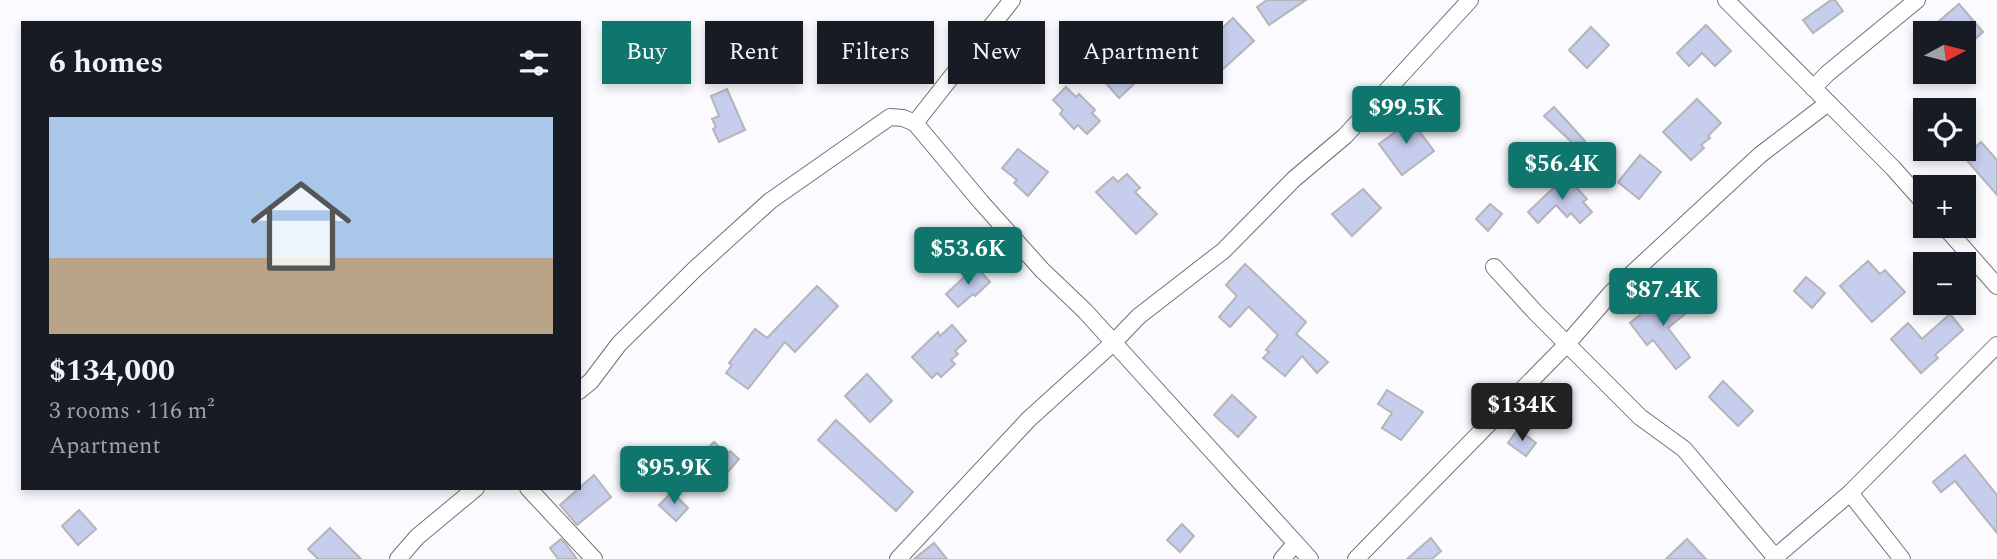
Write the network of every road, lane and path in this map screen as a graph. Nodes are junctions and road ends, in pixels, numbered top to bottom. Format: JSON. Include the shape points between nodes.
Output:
{"nodes":[{"id":1,"x":1012,"y":0,"type":"edge"},
{"id":2,"x":1470,"y":0,"type":"edge"},
{"id":3,"x":1726,"y":0,"type":"edge"},
{"id":4,"x":1917,"y":0,"type":"edge"},
{"id":5,"x":1813,"y":88,"type":"junction"},
{"id":6,"x":1828,"y":103,"type":"junction"},
{"id":7,"x":915,"y":123,"type":"junction"},
{"id":8,"x":1913,"y":190,"type":"edge"},
{"id":9,"x":1955,"y":238,"type":"edge"},
{"id":10,"x":1494,"y":267,"type":"dead end"},
{"id":11,"x":1997,"y":286,"type":"edge"},
{"id":12,"x":1113,"y":343,"type":"junction"},
{"id":13,"x":1567,"y":344,"type":"junction"},
{"id":14,"x":1997,"y":345,"type":"edge"},
{"id":15,"x":581,"y":389,"type":"edge"},
{"id":16,"x":474,"y":490,"type":"edge"},
{"id":17,"x":530,"y":490,"type":"edge"},
{"id":18,"x":1850,"y":493,"type":"junction"},
{"id":19,"x":1295,"y":544,"type":"junction"},
{"id":20,"x":1774,"y":558,"type":"edge"},
{"id":21,"x":398,"y":559,"type":"edge"},
{"id":22,"x":594,"y":559,"type":"edge"},
{"id":23,"x":898,"y":559,"type":"edge"},
{"id":24,"x":1282,"y":559,"type":"edge"},
{"id":25,"x":1310,"y":559,"type":"edge"},
{"id":26,"x":1356,"y":559,"type":"edge"},
{"id":27,"x":1902,"y":559,"type":"edge"}],
"edges":[{"from":1,"to":7,"type":"street"},
{"from":2,"to":12,"type":"street","via":[[1345,136],[1294,179],[1223,251],[1139,316]]},
{"from":3,"to":5,"type":"street"},
{"from":4,"to":5,"type":"street"},
{"from":5,"to":6,"type":"street"},
{"from":6,"to":8,"type":"street"},
{"from":6,"to":13,"type":"street","via":[[1699,209],[1612,292]]},
{"from":7,"to":12,"type":"street","via":[[981,202]]},
{"from":7,"to":15,"type":"street","via":[[890,117],[770,201],[629,334]]},
{"from":9,"to":11,"type":"street"},
{"from":10,"to":13,"type":"street"},
{"from":12,"to":19,"type":"street"},
{"from":12,"to":23,"type":"street","via":[[1029,419]]},
{"from":13,"to":20,"type":"street","via":[[1640,417],[1684,449]]},
{"from":13,"to":26,"type":"street"},
{"from":14,"to":18,"type":"street"},
{"from":16,"to":21,"type":"street"},
{"from":17,"to":22,"type":"street"},
{"from":18,"to":20,"type":"street"},
{"from":18,"to":27,"type":"street"},
{"from":19,"to":24,"type":"street"},
{"from":19,"to":25,"type":"street"}]}
